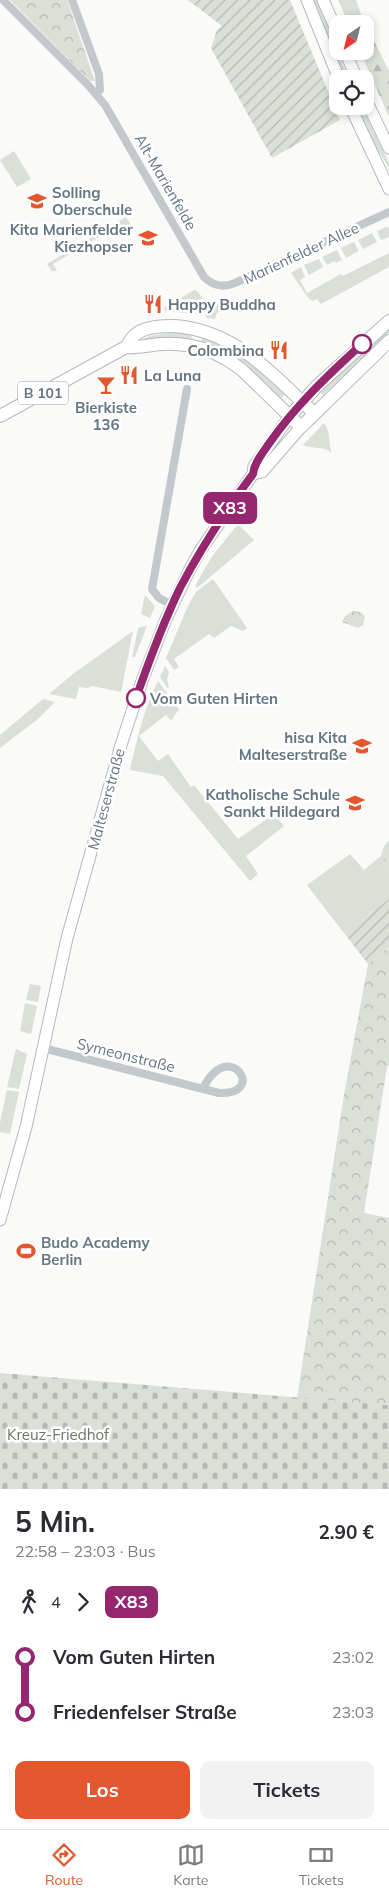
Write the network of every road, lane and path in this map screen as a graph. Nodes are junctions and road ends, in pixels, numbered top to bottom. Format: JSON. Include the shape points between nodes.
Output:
{"nodes":[{"id":1,"x":3,"y":0,"type":"edge"},
{"id":2,"x":72,"y":0,"type":"edge"},
{"id":3,"x":307,"y":0,"type":"edge"},
{"id":4,"x":323,"y":0,"type":"edge"},
{"id":5,"x":330,"y":15,"type":"edge"},
{"id":6,"x":335,"y":70,"type":"edge"},
{"id":7,"x":96,"y":94,"type":"junction"},
{"id":8,"x":354,"y":115,"type":"edge"},
{"id":9,"x":373,"y":115,"type":"edge"},
{"id":10,"x":389,"y":148,"type":"edge"},
{"id":11,"x":389,"y":189,"type":"edge"},
{"id":12,"x":389,"y":212,"type":"edge"},
{"id":13,"x":212,"y":284,"type":"joint"},
{"id":14,"x":389,"y":320,"type":"edge"},
{"id":15,"x":389,"y":342,"type":"edge"},
{"id":16,"x":126,"y":347,"type":"junction"},
{"id":17,"x":188,"y":389,"type":"dead end"},
{"id":18,"x":302,"y":402,"type":"junction"},
{"id":19,"x":314,"y":413,"type":"junction"},
{"id":20,"x":0,"y":416,"type":"edge"},
{"id":21,"x":290,"y":416,"type":"junction"},
{"id":22,"x":301,"y":427,"type":"junction"},
{"id":23,"x":253,"y":474,"type":"junction"},
{"id":24,"x":172,"y":605,"type":"junction"},
{"id":25,"x":43,"y":1048,"type":"junction"},
{"id":26,"x":203,"y":1088,"type":"junction"},
{"id":27,"x":0,"y":1220,"type":"edge"}],
"edges":[{"from":1,"to":7,"type":"street","name":"Alt-Marienfelde"},
{"from":2,"to":7,"type":"street","via":[[99,74],[100,90]]},
{"from":3,"to":6,"type":"main road"},
{"from":4,"to":5,"type":"main road"},
{"from":7,"to":13,"type":"street","name":"Alt-Marienfelde","via":[[204,276]]},
{"from":8,"to":11,"type":"main road"},
{"from":9,"to":10,"type":"main road"},
{"from":12,"to":13,"type":"street","name":"Marienfelder Allee","via":[[235,283]]},
{"from":14,"to":18,"type":"main road"},
{"from":15,"to":19,"type":"main road"},
{"from":16,"to":18,"type":"main road","number":"B 101","via":[[135,335],[155,327],[202,330],[228,341],[252,357]]},
{"from":16,"to":20,"type":"main road","number":"B 101"},
{"from":16,"to":21,"type":"main road","number":"B 101","via":[[191,345],[214,352],[242,370]]},
{"from":17,"to":24,"type":"street","via":[[152,589],[159,598]]},
{"from":18,"to":19,"type":"main road","number":"B 101"},
{"from":18,"to":21,"type":"main road"},
{"from":19,"to":22,"type":"main road"},
{"from":21,"to":22,"type":"main road","number":"B 101"},
{"from":21,"to":23,"type":"main road","via":[[254,466]]},
{"from":22,"to":23,"type":"main road","via":[[262,472]]},
{"from":23,"to":24,"type":"main road","name":"Malteserstraße","via":[[200,551]]},
{"from":24,"to":25,"type":"main road","name":"Malteserstraße","via":[[121,745],[66,941]]},
{"from":25,"to":26,"type":"street","name":"Symeonstraße"},
{"from":25,"to":27,"type":"main road","name":"Malteserstraße","via":[[26,1127]]},
{"from":26,"to":26,"type":"street","name":"Symeonstraße","via":[[229,1094],[241,1086],[243,1078],[240,1072],[228,1066],[212,1074]]}]}
